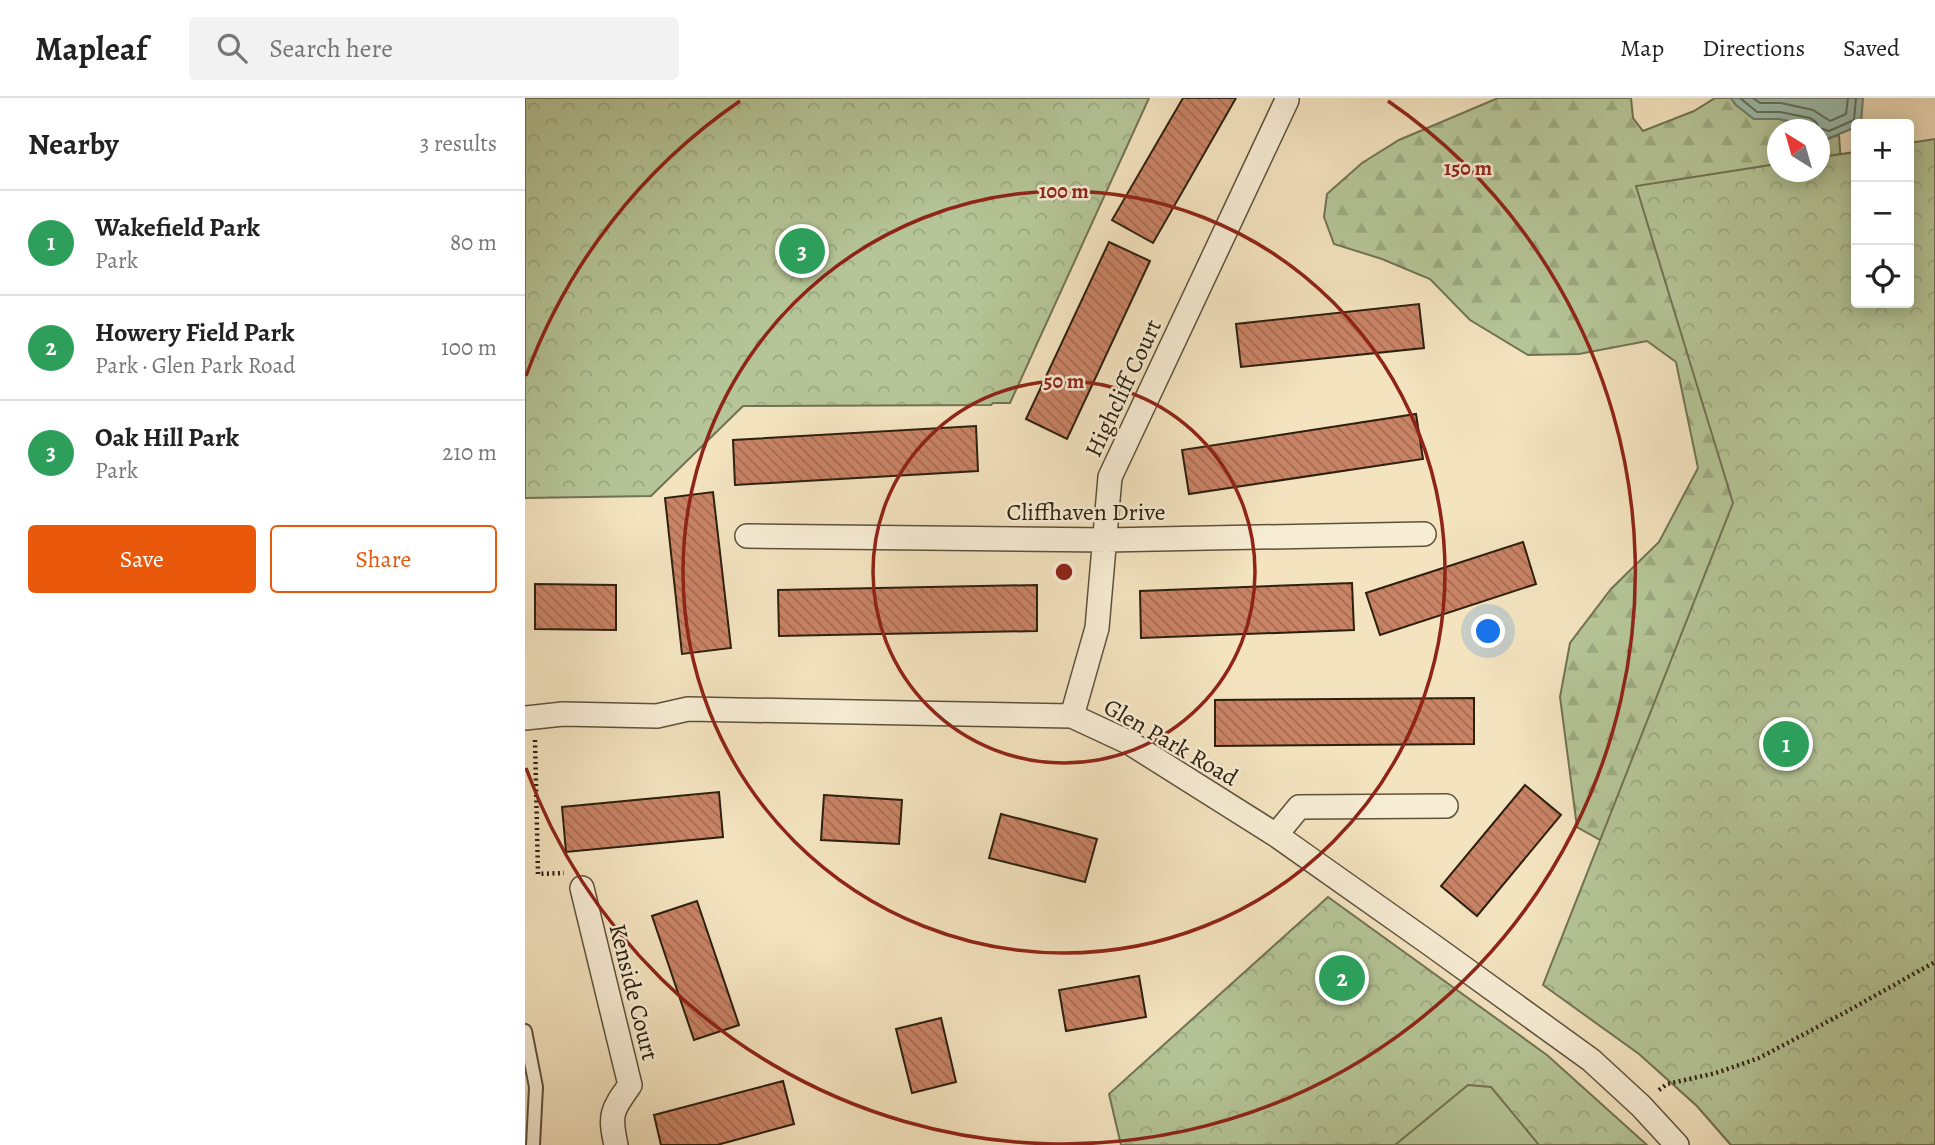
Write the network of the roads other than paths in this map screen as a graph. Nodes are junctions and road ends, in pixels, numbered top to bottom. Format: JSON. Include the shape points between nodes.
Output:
{"nodes":[{"id":1,"x":1287,"y":100,"type":"dead end"},
{"id":2,"x":1424,"y":534,"type":"dead end"},
{"id":3,"x":747,"y":536,"type":"dead end"},
{"id":4,"x":1106,"y":540,"type":"junction"},
{"id":5,"x":1072,"y":716,"type":"junction"},
{"id":6,"x":529,"y":717,"type":"edge"},
{"id":7,"x":1445,"y":806,"type":"dead end"},
{"id":8,"x":1276,"y":835,"type":"junction"},
{"id":9,"x":582,"y":888,"type":"road end"},
{"id":10,"x":525,"y":1031,"type":"edge"},
{"id":11,"x":533,"y":1145,"type":"edge"},
{"id":12,"x":616,"y":1145,"type":"edge"},
{"id":13,"x":1677,"y":1145,"type":"edge"}],
"edges":[{"from":1,"to":4,"type":"street","name":"Highcliff Court","via":[[1110,477]]},
{"from":2,"to":4,"type":"street","name":"Cliffhaven Drive"},
{"from":3,"to":4,"type":"street","name":"Cliffhaven Drive"},
{"from":4,"to":5,"type":"street","name":"Highcliff Court","via":[[1097,628]]},
{"from":5,"to":6,"type":"street","name":"Glen Park Road","via":[[688,709],[657,716]]},
{"from":5,"to":8,"type":"street","name":"Glen Park Road","via":[[1130,743]]},
{"from":7,"to":8,"type":"street","via":[[1299,807]]},
{"from":8,"to":13,"type":"street","name":"Glen Park Road","via":[[1591,1060]]},
{"from":9,"to":12,"type":"street","name":"Kenside Court","via":[[630,1085],[613,1107]]},
{"from":10,"to":11,"type":"lane","via":[[536,1087]]}]}
